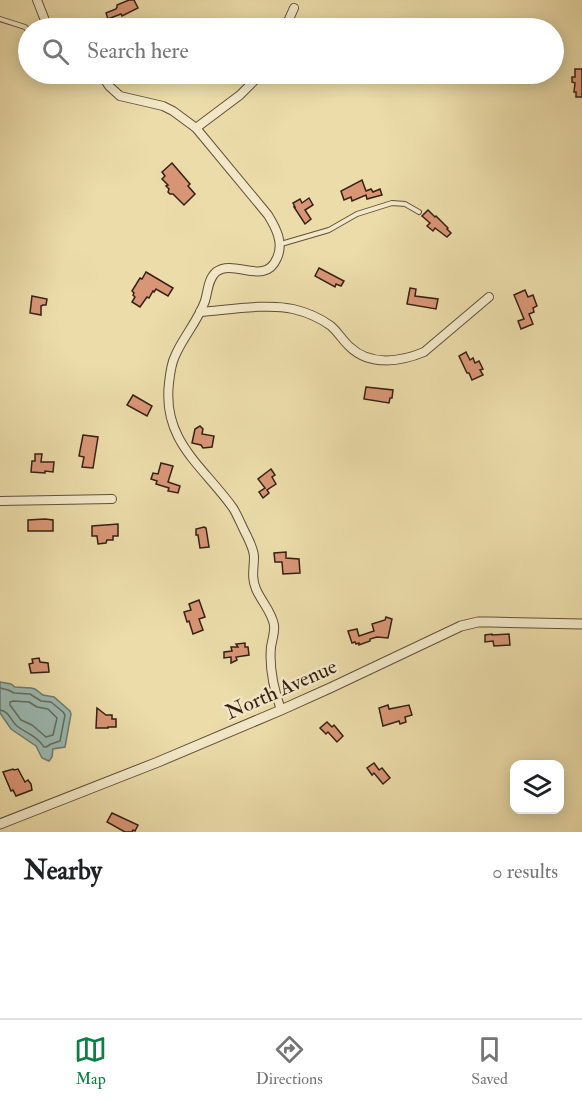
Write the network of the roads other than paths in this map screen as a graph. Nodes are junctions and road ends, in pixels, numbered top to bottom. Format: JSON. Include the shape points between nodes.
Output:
{"nodes":[{"id":1,"x":36,"y":0,"type":"edge"},
{"id":2,"x":294,"y":8,"type":"dead end"},
{"id":3,"x":44,"y":18,"type":"edge"},
{"id":4,"x":290,"y":18,"type":"edge"},
{"id":5,"x":0,"y":19,"type":"edge"},
{"id":6,"x":18,"y":25,"type":"edge"},
{"id":7,"x":108,"y":84,"type":"edge"},
{"id":8,"x":251,"y":84,"type":"edge"},
{"id":9,"x":196,"y":128,"type":"junction"},
{"id":10,"x":419,"y":212,"type":"dead end"},
{"id":11,"x":280,"y":244,"type":"junction"},
{"id":12,"x":489,"y":297,"type":"dead end"},
{"id":13,"x":200,"y":312,"type":"junction"},
{"id":14,"x":112,"y":499,"type":"dead end"},
{"id":15,"x":0,"y":501,"type":"edge"},
{"id":16,"x":582,"y":624,"type":"edge"},
{"id":17,"x":281,"y":710,"type":"junction"},
{"id":18,"x":0,"y":824,"type":"edge"}],
"edges":[{"from":1,"to":3,"type":"street"},
{"from":2,"to":4,"type":"street"},
{"from":5,"to":6,"type":"lane"},
{"from":7,"to":9,"type":"street","via":[[120,96],[163,106]]},
{"from":8,"to":9,"type":"street"},
{"from":9,"to":11,"type":"street","via":[[268,215]]},
{"from":10,"to":11,"type":"lane","via":[[405,204],[392,203],[357,214],[329,230]]},
{"from":11,"to":13,"type":"street","via":[[278,257],[267,270],[227,267],[215,273]]},
{"from":12,"to":13,"type":"street","via":[[424,352],[395,360],[363,356],[332,327],[295,309]]},
{"from":13,"to":17,"type":"street","via":[[175,356],[169,408],[178,439],[234,509],[252,548],[253,580],[274,624],[271,668]]},
{"from":14,"to":15,"type":"street"},
{"from":16,"to":17,"type":"street","name":"North Avenue","via":[[477,622],[461,626]]},
{"from":17,"to":18,"type":"street","name":"North Avenue"}]}
